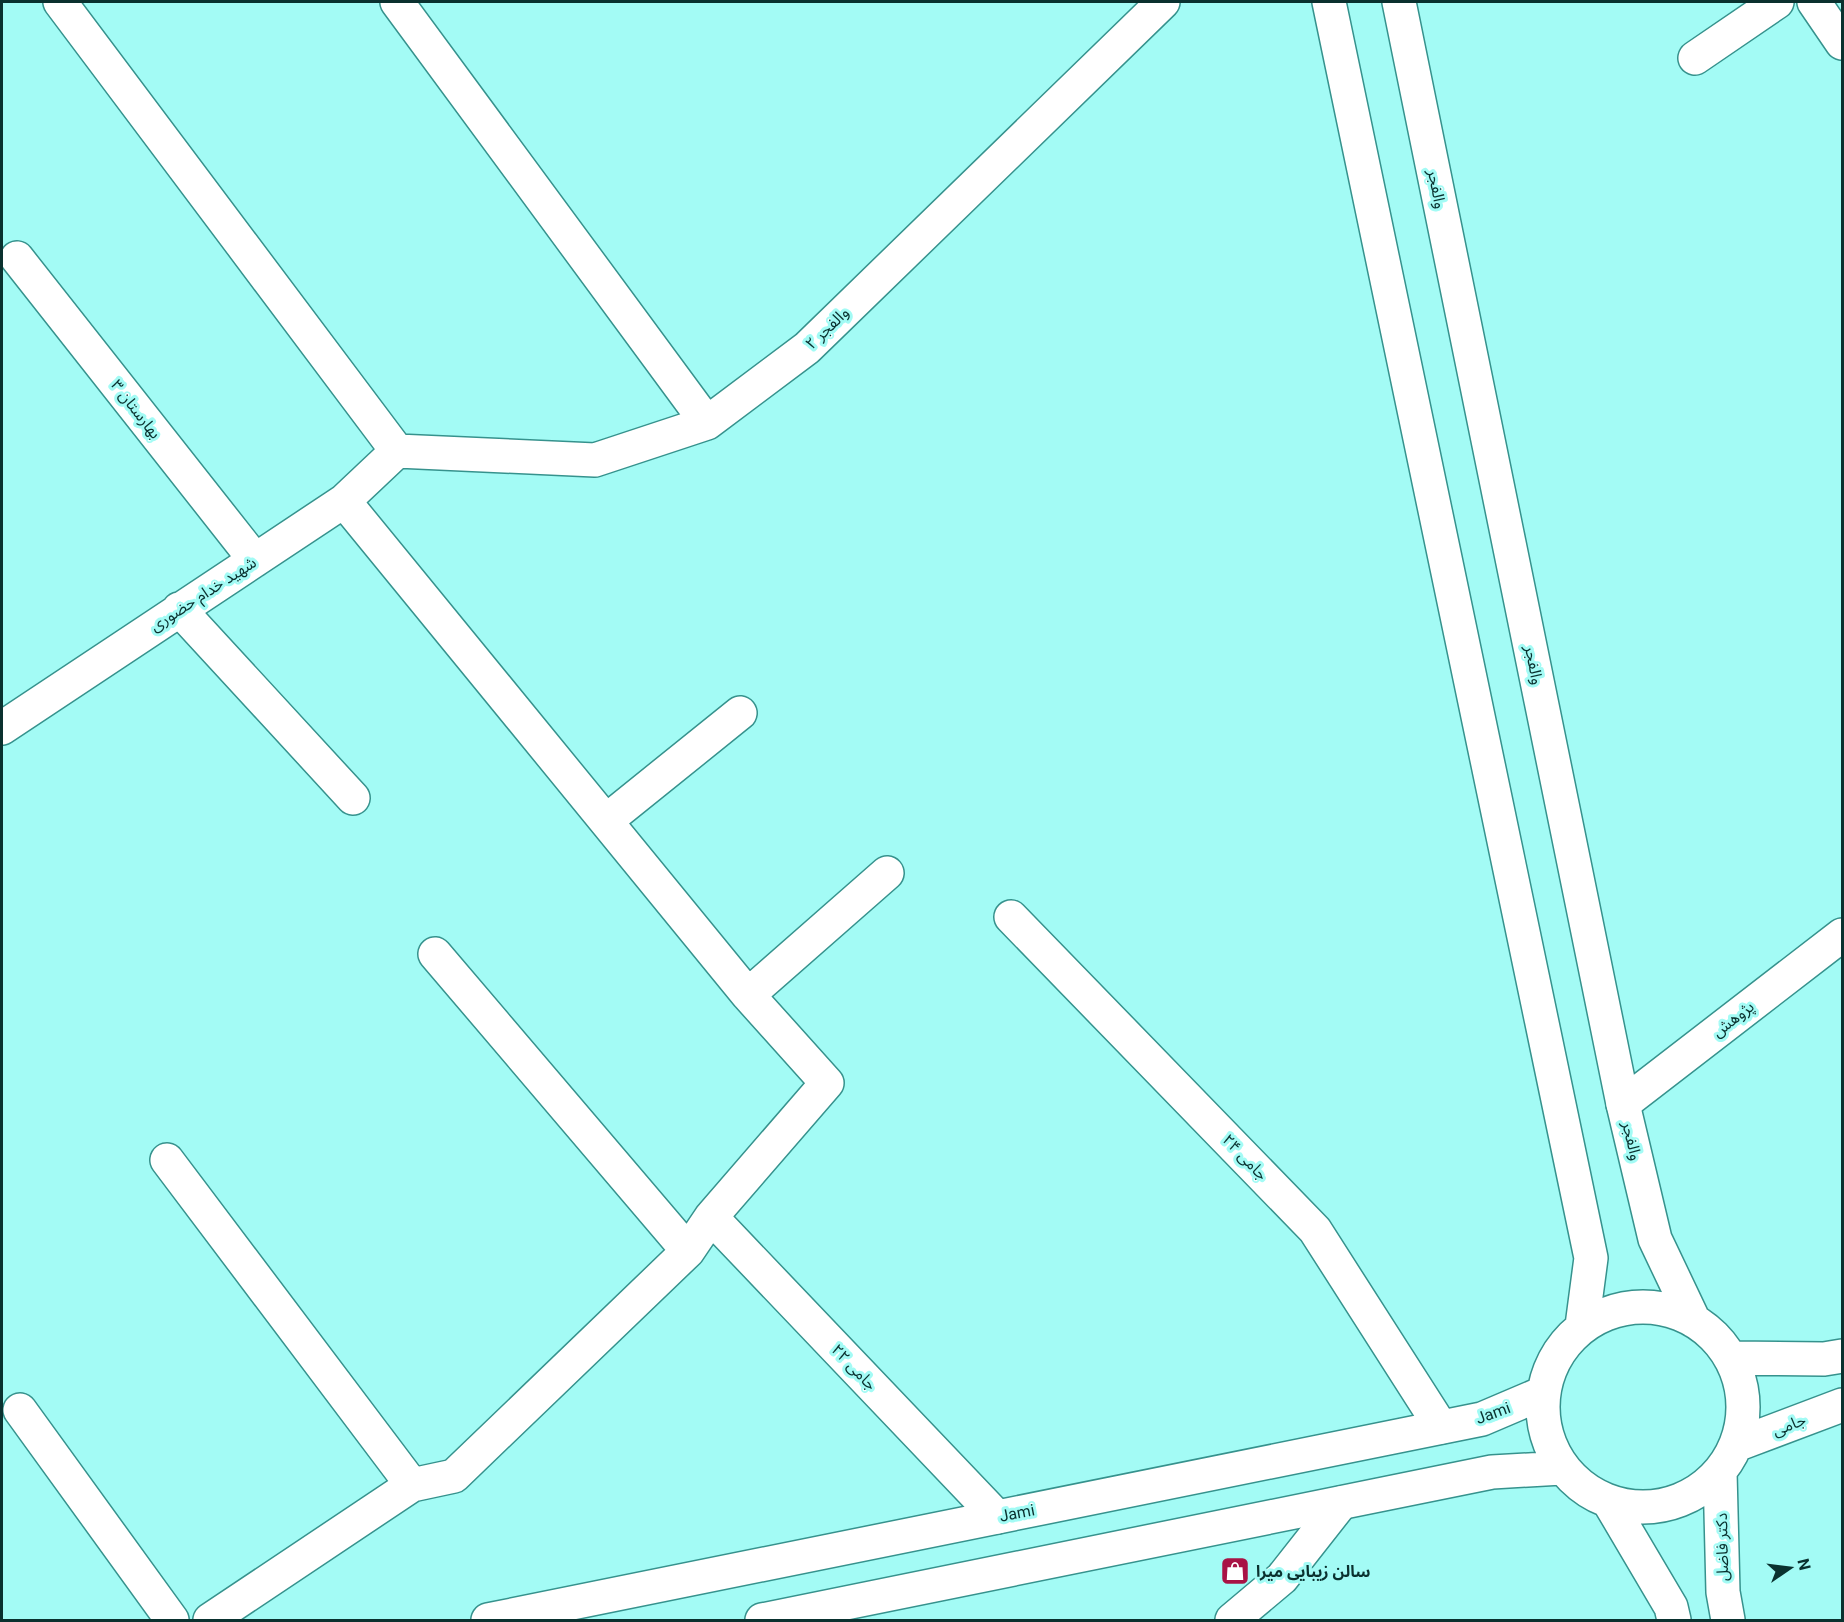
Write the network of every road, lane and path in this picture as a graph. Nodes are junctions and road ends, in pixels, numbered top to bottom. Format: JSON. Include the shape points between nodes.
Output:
{"nodes":[{"id":1,"x":60,"y":2,"type":"edge"},
{"id":2,"x":397,"y":2,"type":"edge"},
{"id":3,"x":1163,"y":2,"type":"edge"},
{"id":4,"x":1329,"y":2,"type":"edge"},
{"id":5,"x":1399,"y":2,"type":"edge"},
{"id":6,"x":1777,"y":2,"type":"edge"},
{"id":7,"x":1814,"y":2,"type":"edge"},
{"id":8,"x":1842,"y":43,"type":"edge"},
{"id":9,"x":1695,"y":58,"type":"dead end"},
{"id":10,"x":17,"y":258,"type":"dead end"},
{"id":11,"x":707,"y":423,"type":"junction"},
{"id":12,"x":397,"y":451,"type":"junction"},
{"id":13,"x":344,"y":501,"type":"junction"},
{"id":14,"x":255,"y":560,"type":"junction"},
{"id":15,"x":179,"y":609,"type":"junction"},
{"id":16,"x":740,"y":713,"type":"dead end"},
{"id":17,"x":2,"y":728,"type":"edge"},
{"id":18,"x":353,"y":798,"type":"dead end"},
{"id":19,"x":606,"y":821,"type":"junction"},
{"id":20,"x":887,"y":873,"type":"dead end"},
{"id":21,"x":1011,"y":917,"type":"dead end"},
{"id":22,"x":1842,"y":934,"type":"edge"},
{"id":23,"x":435,"y":954,"type":"dead end"},
{"id":24,"x":748,"y":995,"type":"junction"},
{"id":25,"x":1623,"y":1104,"type":"junction"},
{"id":26,"x":167,"y":1160,"type":"dead end"},
{"id":27,"x":711,"y":1217,"type":"junction"},
{"id":28,"x":688,"y":1251,"type":"junction"},
{"id":29,"x":1694,"y":1321,"type":"junction"},
{"id":30,"x":1582,"y":1326,"type":"junction"},
{"id":31,"x":1842,"y":1356,"type":"edge"},
{"id":32,"x":1730,"y":1358,"type":"junction"},
{"id":33,"x":1543,"y":1393,"type":"junction"},
{"id":34,"x":1842,"y":1405,"type":"edge"},
{"id":35,"x":20,"y":1410,"type":"dead end"},
{"id":36,"x":1441,"y":1427,"type":"junction"},
{"id":37,"x":1728,"y":1459,"type":"junction"},
{"id":38,"x":1562,"y":1468,"type":"junction"},
{"id":39,"x":412,"y":1485,"type":"junction"},
{"id":40,"x":1609,"y":1502,"type":"junction"},
{"id":41,"x":1341,"y":1503,"type":"junction"},
{"id":42,"x":997,"y":1517,"type":"junction"},
{"id":43,"x":172,"y":1620,"type":"edge"},
{"id":44,"x":210,"y":1620,"type":"edge"},
{"id":45,"x":488,"y":1620,"type":"edge"},
{"id":46,"x":762,"y":1620,"type":"edge"},
{"id":47,"x":1232,"y":1620,"type":"edge"},
{"id":48,"x":1674,"y":1620,"type":"edge"},
{"id":49,"x":1728,"y":1620,"type":"edge"}],
"edges":[{"from":1,"to":12,"type":"street"},
{"from":2,"to":11,"type":"street"},
{"from":3,"to":11,"type":"street","name":"والفجر ۲","via":[[807,348]]},
{"from":4,"to":30,"type":"street","via":[[1591,1258]]},
{"from":5,"to":25,"type":"street","name":"والفجر"},
{"from":6,"to":9,"type":"street"},
{"from":7,"to":8,"type":"street"},
{"from":10,"to":14,"type":"street","name":"بهارستان ۳"},
{"from":11,"to":12,"type":"street","name":"والفجر ۲","via":[[596,460]]},
{"from":12,"to":13,"type":"street","name":"شهید خدام حضوری"},
{"from":13,"to":14,"type":"street","name":"شهید خدام حضوری"},
{"from":13,"to":19,"type":"street"},
{"from":14,"to":15,"type":"street","name":"شهید خدام حضوری"},
{"from":15,"to":17,"type":"street","name":"شهید خدام حضوری"},
{"from":15,"to":18,"type":"street"},
{"from":16,"to":19,"type":"street"},
{"from":19,"to":24,"type":"street"},
{"from":20,"to":24,"type":"street"},
{"from":21,"to":36,"type":"street","name":"جامی ۲۴","via":[[1315,1230]]},
{"from":22,"to":25,"type":"street","name":"پژوهش"},
{"from":23,"to":28,"type":"street"},
{"from":24,"to":27,"type":"street","via":[[827,1083]]},
{"from":25,"to":29,"type":"street","name":"والفجر","via":[[1655,1239]]},
{"from":26,"to":39,"type":"street"},
{"from":27,"to":28,"type":"street"},
{"from":27,"to":42,"type":"street","name":"جامی ۲۲"},
{"from":28,"to":39,"type":"street","via":[[454,1476]]},
{"from":29,"to":30,"type":"street","via":[[1667,1309],[1637,1307],[1608,1312]]},
{"from":29,"to":32,"type":"street","via":[[1715,1337]]},
{"from":30,"to":33,"type":"street","via":[[1563,1345],[1550,1367]]},
{"from":31,"to":32,"type":"street"},
{"from":32,"to":37,"type":"street","via":[[1740,1383],[1743,1414]]},
{"from":33,"to":36,"type":"street","name":"Jami","via":[[1482,1419]]},
{"from":33,"to":38,"type":"street","via":[[1543,1419],[1549,1444]]},
{"from":34,"to":37,"type":"street","name":"جامی"},
{"from":35,"to":43,"type":"street"},
{"from":36,"to":42,"type":"street","name":"Jami"},
{"from":37,"to":40,"type":"street","via":[[1696,1493],[1667,1505],[1638,1508]]},
{"from":37,"to":49,"type":"street","name":"دکتر فاضل","via":[[1723,1592]]},
{"from":38,"to":40,"type":"street","via":[[1583,1488]]},
{"from":38,"to":41,"type":"street","via":[[1492,1472]]},
{"from":39,"to":44,"type":"street"},
{"from":40,"to":48,"type":"street","via":[[1671,1607]]},
{"from":41,"to":46,"type":"street"},
{"from":41,"to":47,"type":"street","via":[[1282,1578]]},
{"from":42,"to":45,"type":"street","name":"Jami"}]}
